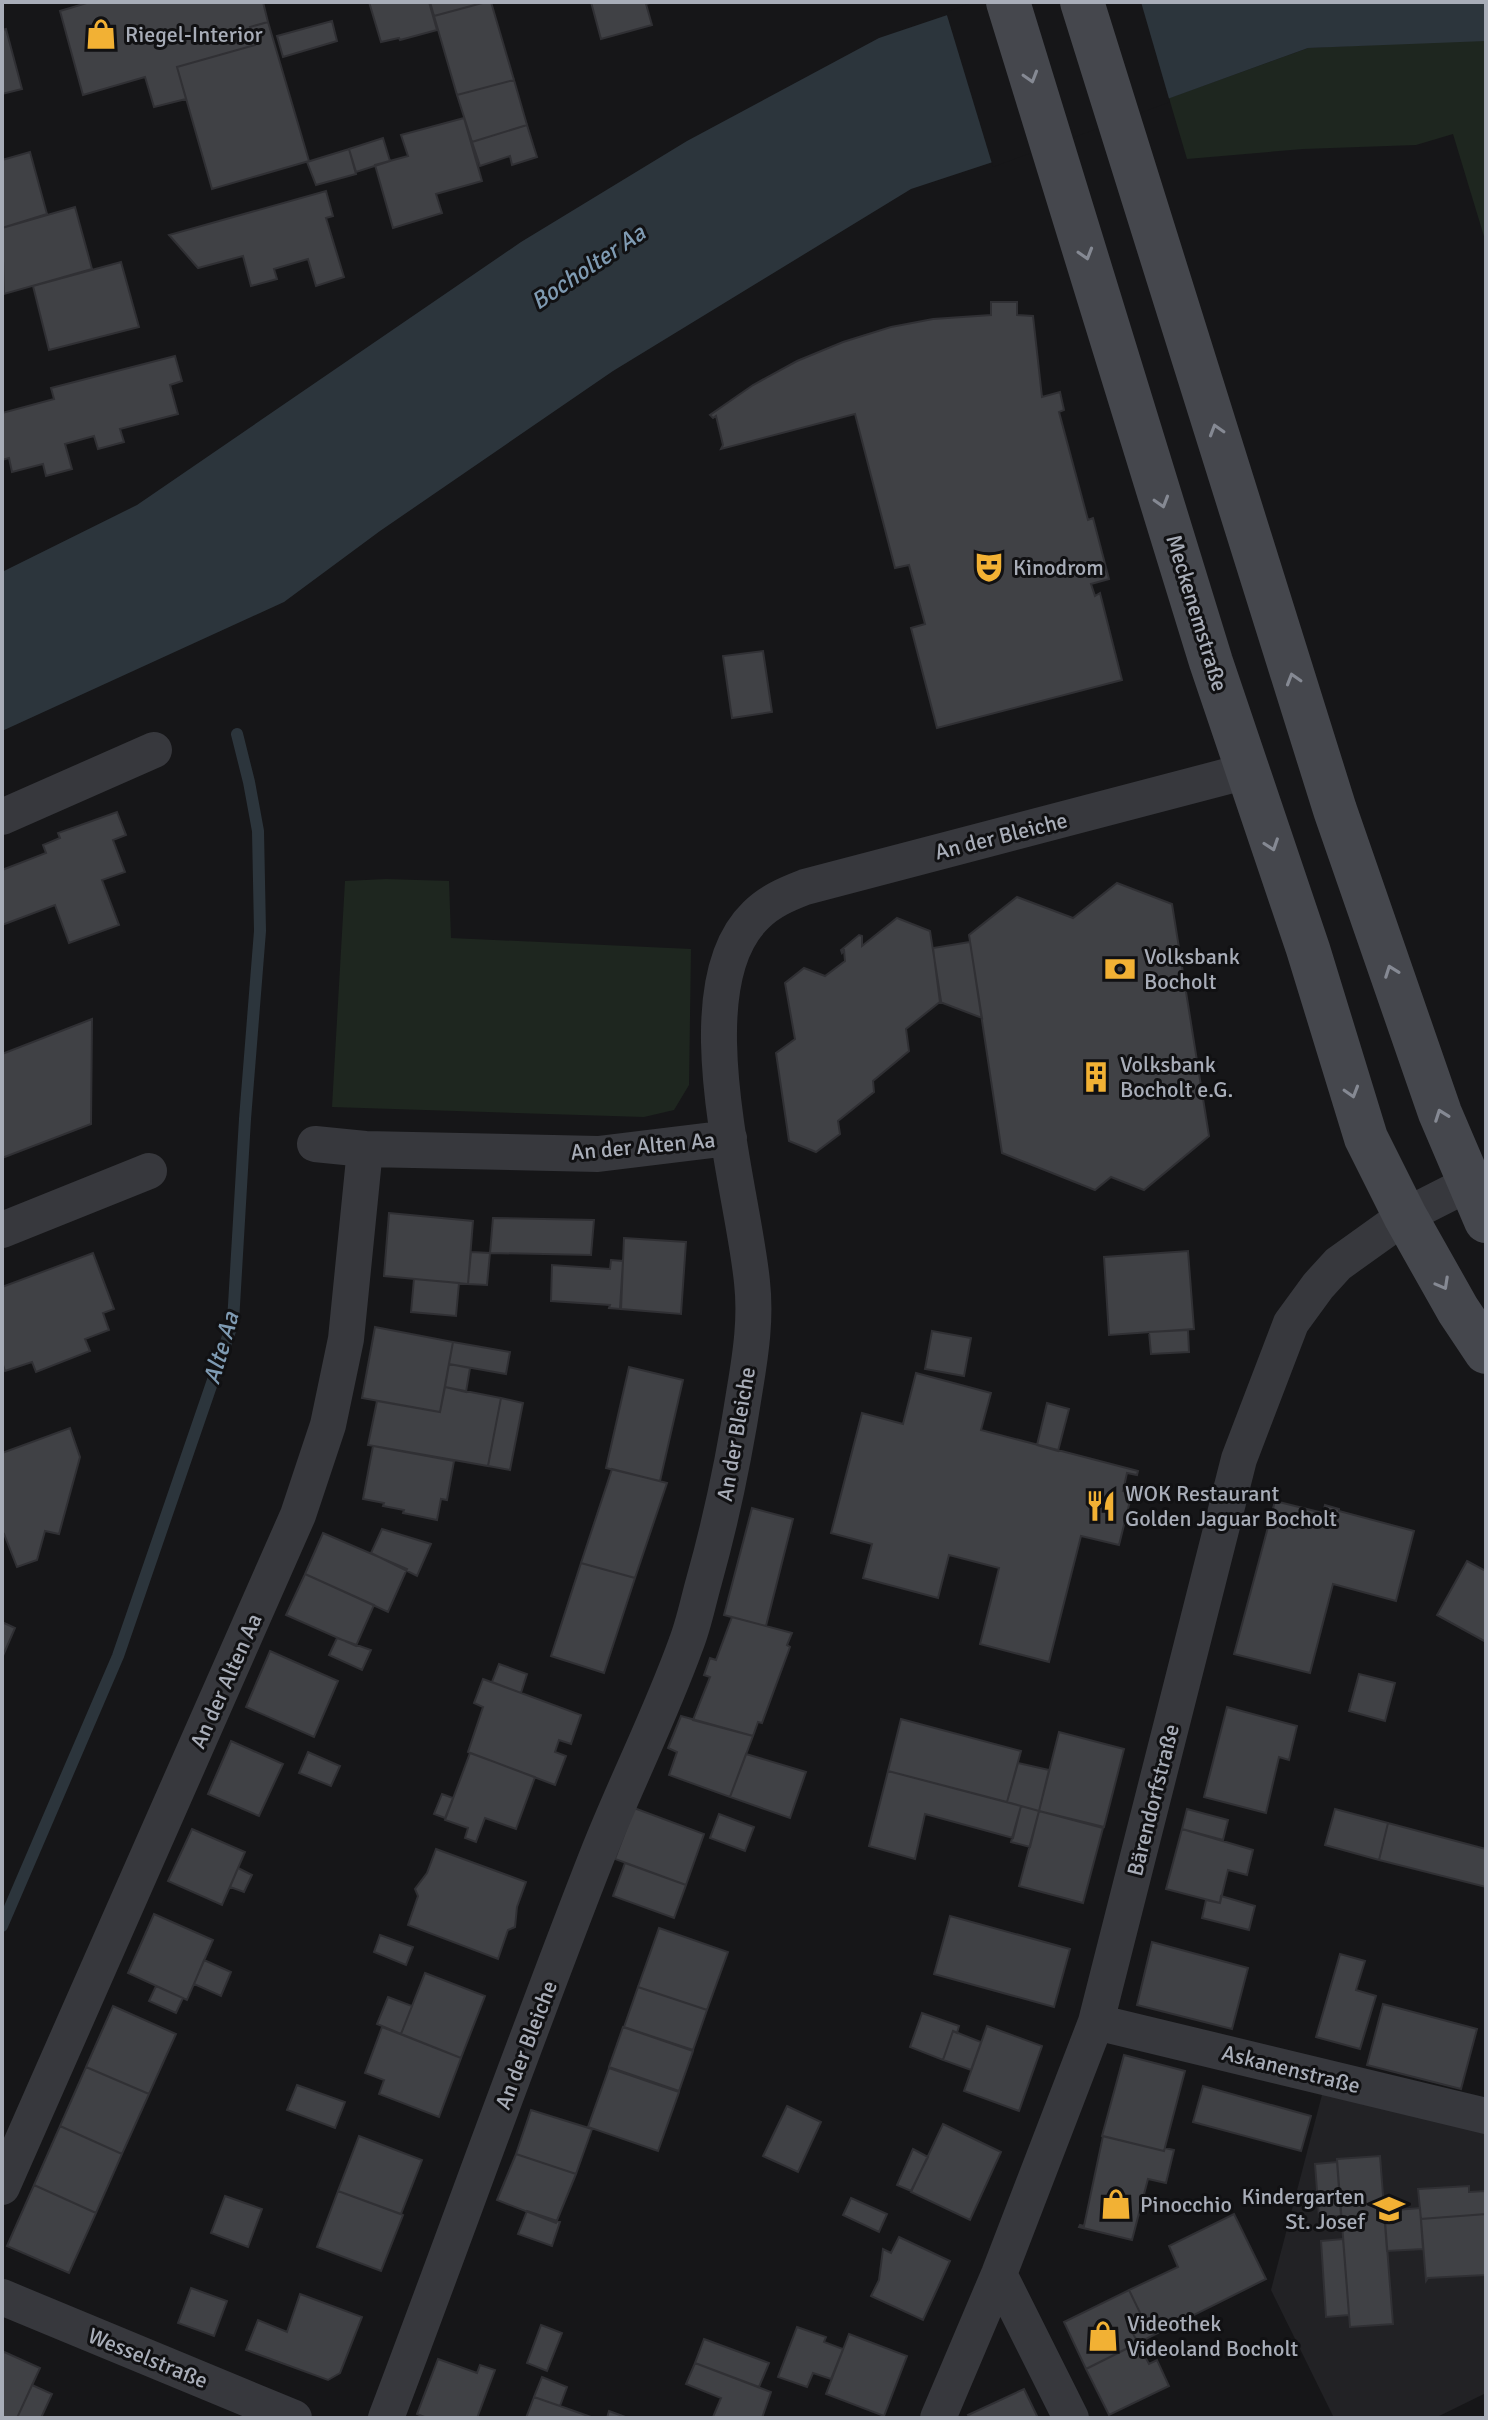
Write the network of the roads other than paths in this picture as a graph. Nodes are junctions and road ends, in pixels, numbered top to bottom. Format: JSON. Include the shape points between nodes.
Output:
{"nodes":[{"id":1,"x":1008,"y":2,"type":"edge"},
{"id":2,"x":1082,"y":2,"type":"edge"},
{"id":3,"x":154,"y":750,"type":"dead end"},
{"id":4,"x":1247,"y":771,"type":"junction"},
{"id":5,"x":2,"y":817,"type":"edge"},
{"id":6,"x":729,"y":1138,"type":"junction"},
{"id":7,"x":315,"y":1144,"type":"dead end"},
{"id":8,"x":365,"y":1149,"type":"junction"},
{"id":9,"x":149,"y":1171,"type":"dead end"},
{"id":10,"x":1477,"y":1202,"type":"edge"},
{"id":11,"x":1405,"y":1216,"type":"junction"},
{"id":12,"x":2,"y":1230,"type":"edge"},
{"id":13,"x":1486,"y":1352,"type":"edge"},
{"id":14,"x":1096,"y":2022,"type":"junction"},
{"id":15,"x":1486,"y":2116,"type":"edge"},
{"id":16,"x":2,"y":2187,"type":"edge"},
{"id":17,"x":999,"y":2274,"type":"junction"},
{"id":18,"x":2,"y":2297,"type":"edge"},
{"id":19,"x":294,"y":2418,"type":"edge"},
{"id":20,"x":386,"y":2418,"type":"edge"},
{"id":21,"x":938,"y":2418,"type":"edge"},
{"id":22,"x":1071,"y":2418,"type":"edge"}],
"edges":[{"from":1,"to":4,"type":"main road","name":"Meckenemstraße","one_way":true},
{"from":10,"to":2,"type":"main road","one_way":true,"via":[[1440,1113],[1321,767]]},
{"from":3,"to":5,"type":"street"},
{"from":4,"to":6,"type":"street","name":"An der Bleiche","via":[[778,897],[753,917],[725,968],[719,1041]]},
{"from":4,"to":11,"type":"main road","name":"Meckenemstraße","one_way":true,"via":[[1366,1138]]},
{"from":6,"to":8,"type":"street","name":"An der Alten Aa","via":[[598,1154]]},
{"from":6,"to":20,"type":"street","name":"An der Bleiche","via":[[754,1321],[719,1529],[687,1642],[598,1855]]},
{"from":7,"to":8,"type":"street","name":"An der Alten Aa"},
{"from":8,"to":16,"type":"street","name":"An der Alten Aa","via":[[346,1339],[328,1425],[298,1515]]},
{"from":9,"to":12,"type":"street"},
{"from":10,"to":11,"type":"street"},
{"from":11,"to":13,"type":"main road","name":"Meckenemstraße","one_way":true},
{"from":11,"to":14,"type":"street","name":"Bärendorfstraße","via":[[1338,1264],[1291,1323],[1239,1459]]},
{"from":14,"to":15,"type":"street","name":"Askanenstraße"},
{"from":14,"to":17,"type":"street","name":"Bärendorfstraße"},
{"from":17,"to":21,"type":"street","name":"Bärendorfstraße"},
{"from":17,"to":22,"type":"street"},
{"from":18,"to":19,"type":"street","name":"Wesselstraße"}]}
